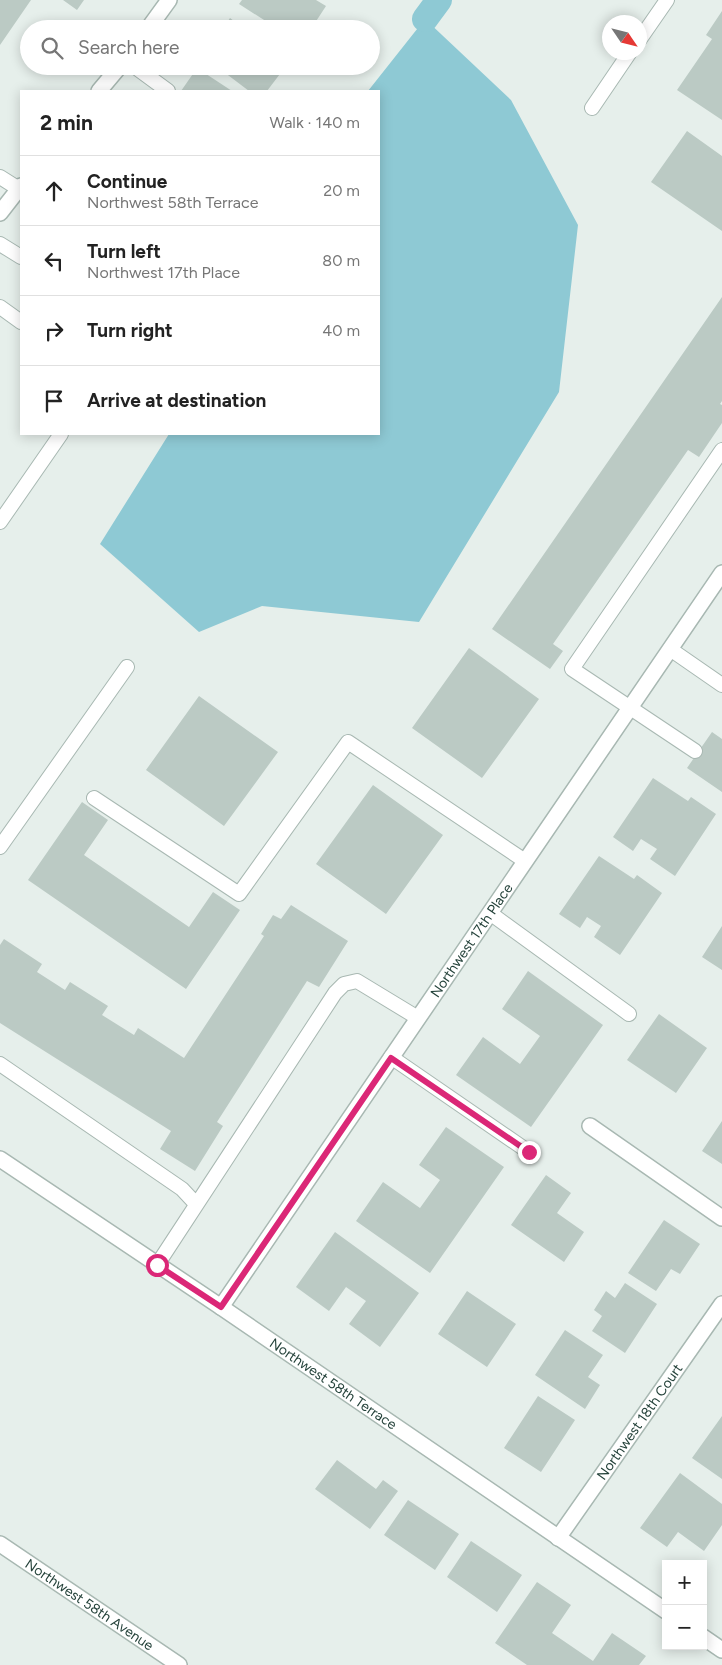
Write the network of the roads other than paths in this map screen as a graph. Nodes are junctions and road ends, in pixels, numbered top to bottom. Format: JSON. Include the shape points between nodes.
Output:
{"nodes":[{"id":1,"x":169,"y":0,"type":"edge"},
{"id":2,"x":667,"y":0,"type":"edge"},
{"id":3,"x":155,"y":20,"type":"edge"},
{"id":4,"x":647,"y":29,"type":"edge"},
{"id":5,"x":625,"y":60,"type":"edge"},
{"id":6,"x":112,"y":75,"type":"edge"},
{"id":7,"x":146,"y":75,"type":"edge"},
{"id":8,"x":100,"y":90,"type":"edge"},
{"id":9,"x":167,"y":90,"type":"edge"},
{"id":10,"x":592,"y":108,"type":"dead end"},
{"id":11,"x":0,"y":176,"type":"edge"},
{"id":12,"x":20,"y":188,"type":"edge"},
{"id":13,"x":0,"y":213,"type":"edge"},
{"id":14,"x":0,"y":244,"type":"edge"},
{"id":15,"x":20,"y":256,"type":"edge"},
{"id":16,"x":0,"y":307,"type":"edge"},
{"id":17,"x":20,"y":321,"type":"edge"},
{"id":18,"x":60,"y":435,"type":"edge"},
{"id":19,"x":722,"y":450,"type":"edge"},
{"id":20,"x":0,"y":522,"type":"edge"},
{"id":21,"x":722,"y":573,"type":"edge"},
{"id":22,"x":670,"y":649,"type":"junction"},
{"id":23,"x":127,"y":667,"type":"dead end"},
{"id":24,"x":722,"y":685,"type":"edge"},
{"id":25,"x":630,"y":708,"type":"junction"},
{"id":26,"x":695,"y":751,"type":"dead end"},
{"id":27,"x":94,"y":798,"type":"dead end"},
{"id":28,"x":0,"y":847,"type":"edge"},
{"id":29,"x":525,"y":862,"type":"junction"},
{"id":30,"x":490,"y":913,"type":"junction"},
{"id":31,"x":629,"y":1014,"type":"dead end"},
{"id":32,"x":418,"y":1018,"type":"junction"},
{"id":33,"x":391,"y":1058,"type":"junction"},
{"id":34,"x":0,"y":1064,"type":"edge"},
{"id":35,"x":590,"y":1126,"type":"dead end"},
{"id":36,"x":529,"y":1152,"type":"dead end"},
{"id":37,"x":0,"y":1159,"type":"edge"},
{"id":38,"x":196,"y":1204,"type":"junction"},
{"id":39,"x":722,"y":1218,"type":"edge"},
{"id":40,"x":157,"y":1265,"type":"junction"},
{"id":41,"x":722,"y":1304,"type":"edge"},
{"id":42,"x":221,"y":1307,"type":"junction"},
{"id":43,"x":558,"y":1538,"type":"junction"},
{"id":44,"x":0,"y":1544,"type":"edge"},
{"id":45,"x":662,"y":1608,"type":"edge"},
{"id":46,"x":707,"y":1640,"type":"edge"},
{"id":47,"x":722,"y":1650,"type":"edge"},
{"id":48,"x":179,"y":1665,"type":"edge"}],
"edges":[{"from":1,"to":3,"type":"street"},
{"from":2,"to":4,"type":"lane"},
{"from":5,"to":10,"type":"lane"},
{"from":6,"to":8,"type":"street"},
{"from":7,"to":9,"type":"lane"},
{"from":11,"to":12,"type":"lane"},
{"from":12,"to":13,"type":"street"},
{"from":14,"to":15,"type":"lane"},
{"from":16,"to":17,"type":"lane"},
{"from":18,"to":20,"type":"lane"},
{"from":19,"to":25,"type":"lane","via":[[572,669]]},
{"from":21,"to":22,"type":"street","name":"Northwest 17th Place"},
{"from":22,"to":24,"type":"lane"},
{"from":22,"to":25,"type":"street","name":"Northwest 17th Place"},
{"from":23,"to":28,"type":"lane"},
{"from":25,"to":26,"type":"lane"},
{"from":25,"to":29,"type":"street","name":"Northwest 17th Place"},
{"from":27,"to":29,"type":"lane","via":[[239,894],[348,742]]},
{"from":29,"to":30,"type":"street","name":"Northwest 17th Place"},
{"from":30,"to":31,"type":"lane"},
{"from":30,"to":32,"type":"street","name":"Northwest 17th Place"},
{"from":32,"to":33,"type":"street","name":"Northwest 17th Place"},
{"from":32,"to":38,"type":"lane","via":[[357,981],[344,984]]},
{"from":33,"to":36,"type":"lane"},
{"from":33,"to":42,"type":"street","name":"Northwest 17th Place"},
{"from":34,"to":38,"type":"lane","via":[[182,1189]]},
{"from":35,"to":39,"type":"street"},
{"from":37,"to":40,"type":"street","name":"Northwest 58th Terrace"},
{"from":38,"to":40,"type":"lane"},
{"from":40,"to":42,"type":"street","name":"Northwest 58th Terrace"},
{"from":41,"to":43,"type":"street","name":"Northwest 18th Court"},
{"from":42,"to":43,"type":"street","name":"Northwest 58th Terrace"},
{"from":43,"to":45,"type":"street","name":"Northwest 58th Terrace"},
{"from":44,"to":48,"type":"street","name":"Northwest 58th Avenue"},
{"from":46,"to":47,"type":"street"}]}
